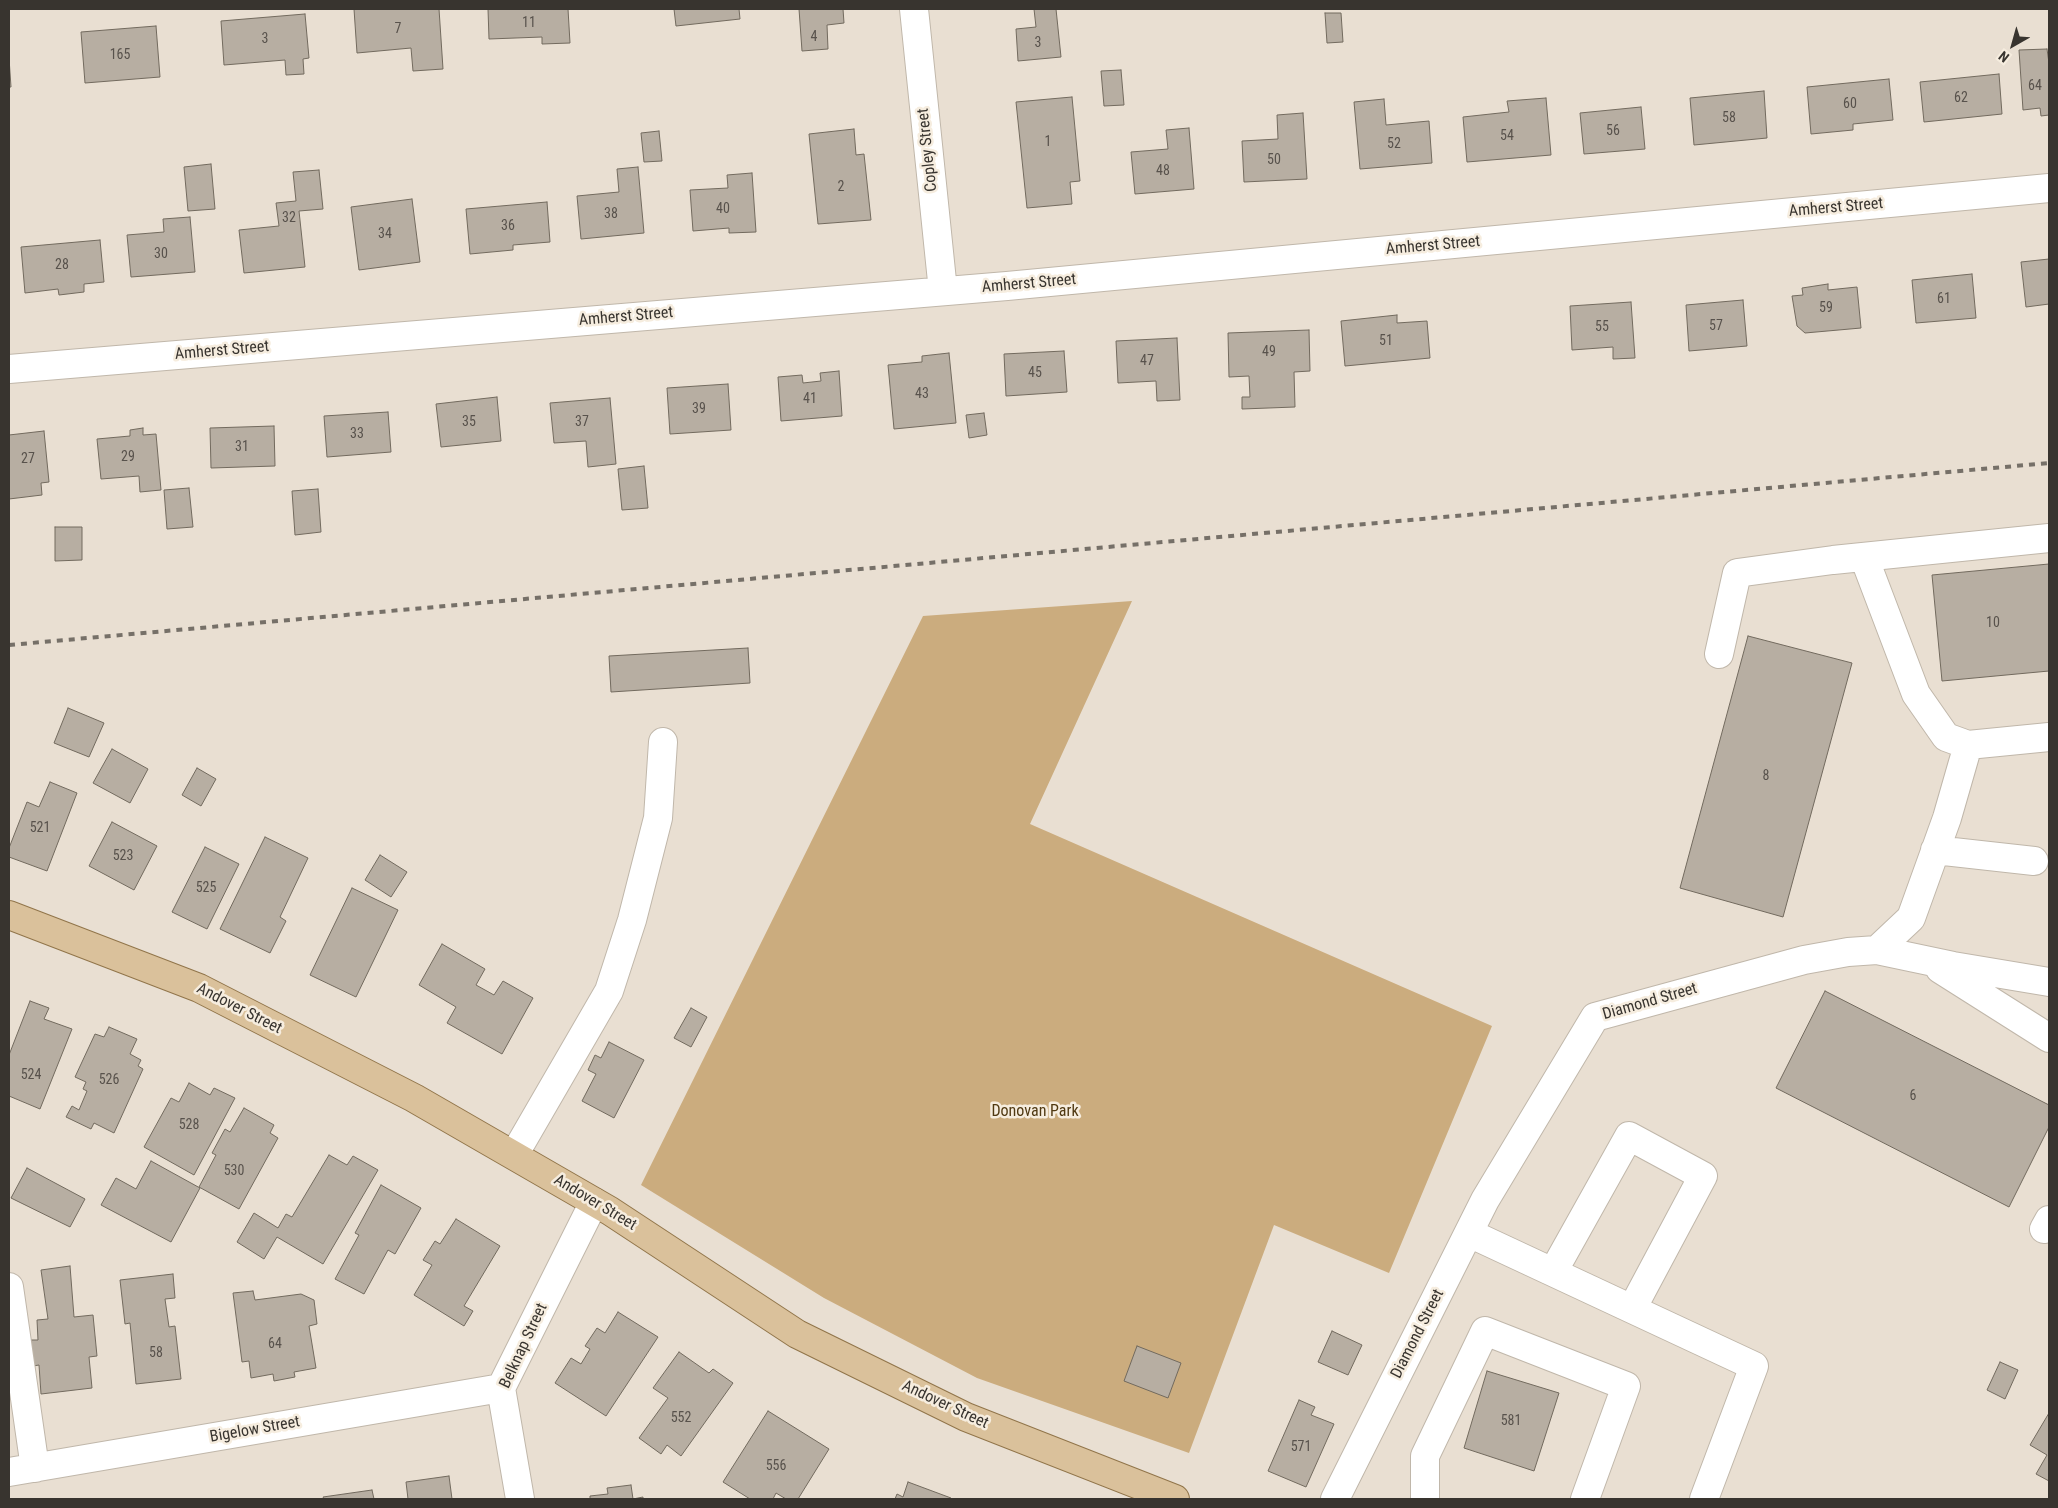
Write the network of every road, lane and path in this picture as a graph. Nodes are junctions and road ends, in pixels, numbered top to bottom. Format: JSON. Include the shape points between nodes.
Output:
{"nodes":[{"id":1,"x":914,"y":9,"type":"edge"},
{"id":2,"x":2049,"y":188,"type":"edge"},
{"id":3,"x":943,"y":291,"type":"junction"},
{"id":4,"x":9,"y":368,"type":"edge"},
{"id":5,"x":2049,"y":538,"type":"edge"},
{"id":6,"x":1864,"y":557,"type":"junction"},
{"id":7,"x":1719,"y":654,"type":"dead end"},
{"id":8,"x":2049,"y":737,"type":"edge"},
{"id":9,"x":662,"y":742,"type":"dead end"},
{"id":10,"x":1968,"y":745,"type":"junction"},
{"id":11,"x":1935,"y":850,"type":"junction"},
{"id":12,"x":2034,"y":861,"type":"dead end"},
{"id":13,"x":9,"y":915,"type":"edge"},
{"id":14,"x":1876,"y":950,"type":"junction"},
{"id":15,"x":1926,"y":960,"type":"junction"},
{"id":16,"x":2049,"y":982,"type":"edge"},
{"id":17,"x":2049,"y":1038,"type":"edge"},
{"id":18,"x":514,"y":1155,"type":"junction"},
{"id":19,"x":594,"y":1202,"type":"junction"},
{"id":20,"x":1469,"y":1233,"type":"junction"},
{"id":21,"x":1553,"y":1272,"type":"junction"},
{"id":22,"x":9,"y":1287,"type":"edge"},
{"id":23,"x":1632,"y":1309,"type":"junction"},
{"id":24,"x":501,"y":1388,"type":"junction"},
{"id":25,"x":22,"y":1470,"type":"edge"},
{"id":26,"x":520,"y":1499,"type":"edge"},
{"id":27,"x":1175,"y":1499,"type":"edge"},
{"id":28,"x":1335,"y":1499,"type":"edge"},
{"id":29,"x":1425,"y":1499,"type":"edge"},
{"id":30,"x":1585,"y":1499,"type":"edge"},
{"id":31,"x":1704,"y":1499,"type":"edge"}],
"edges":[{"from":1,"to":3,"type":"street","name":"Copley Street"},
{"from":2,"to":3,"type":"street","name":"Amherst Street"},
{"from":3,"to":4,"type":"street","name":"Amherst Street"},
{"from":5,"to":6,"type":"street"},
{"from":6,"to":7,"type":"street","via":[[1737,573]]},
{"from":6,"to":10,"type":"street","via":[[1916,694],[1946,737]]},
{"from":8,"to":10,"type":"street"},
{"from":9,"to":18,"type":"street","via":[[658,818],[632,920],[609,991]]},
{"from":10,"to":11,"type":"street"},
{"from":11,"to":12,"type":"street"},
{"from":11,"to":14,"type":"street","via":[[1911,918]]},
{"from":13,"to":18,"type":"main road","name":"Andover Street","via":[[199,988],[414,1098]]},
{"from":14,"to":15,"type":"street","name":"Diamond Street"},
{"from":14,"to":20,"type":"street","name":"Diamond Street","via":[[1804,960],[1595,1017],[1485,1200]]},
{"from":15,"to":16,"type":"street","name":"Diamond Street"},
{"from":15,"to":17,"type":"street"},
{"from":18,"to":19,"type":"main road","name":"Andover Street"},
{"from":19,"to":24,"type":"street","name":"Belknap Street"},
{"from":19,"to":27,"type":"main road","name":"Andover Street","via":[[797,1334],[966,1417]]},
{"from":20,"to":21,"type":"street"},
{"from":20,"to":28,"type":"street","name":"Diamond Street"},
{"from":21,"to":23,"type":"street"},
{"from":21,"to":23,"type":"street","via":[[1629,1136],[1703,1176]]},
{"from":22,"to":25,"type":"street"},
{"from":23,"to":31,"type":"street","via":[[1754,1366]]},
{"from":24,"to":25,"type":"street","name":"Bigelow Street"},
{"from":24,"to":26,"type":"street","name":"Belknap Street"},
{"from":29,"to":30,"type":"street","via":[[1425,1456],[1485,1331],[1626,1386]]}]}
